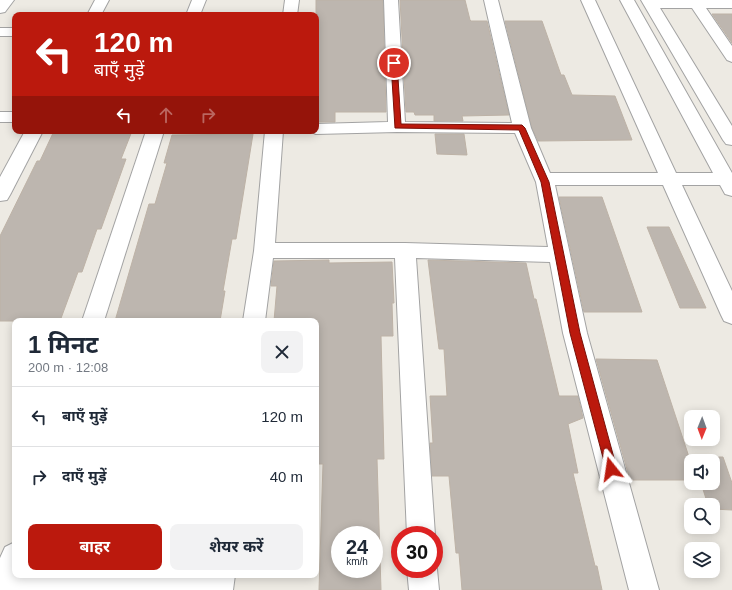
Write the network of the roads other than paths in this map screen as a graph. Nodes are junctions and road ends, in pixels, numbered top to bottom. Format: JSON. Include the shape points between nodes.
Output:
{"nodes":[{"id":1,"x":7,"y":0,"type":"edge"},
{"id":2,"x":102,"y":0,"type":"edge"},
{"id":3,"x":199,"y":0,"type":"edge"},
{"id":4,"x":292,"y":0,"type":"edge"},
{"id":5,"x":390,"y":0,"type":"edge"},
{"id":6,"x":490,"y":0,"type":"edge"},
{"id":7,"x":588,"y":0,"type":"edge"},
{"id":8,"x":627,"y":0,"type":"edge"},
{"id":9,"x":650,"y":2,"type":"edge"},
{"id":10,"x":694,"y":2,"type":"edge"},
{"id":11,"x":732,"y":4,"type":"edge"},
{"id":12,"x":0,"y":9,"type":"edge"},
{"id":13,"x":96,"y":12,"type":"edge"},
{"id":14,"x":195,"y":12,"type":"edge"},
{"id":15,"x":290,"y":12,"type":"edge"},
{"id":16,"x":0,"y":32,"type":"edge"},
{"id":17,"x":12,"y":32,"type":"edge"},
{"id":18,"x":732,"y":57,"type":"edge"},
{"id":19,"x":0,"y":117,"type":"edge"},
{"id":20,"x":12,"y":117,"type":"edge"},
{"id":21,"x":397,"y":127,"type":"junction"},
{"id":22,"x":522,"y":128,"type":"junction"},
{"id":23,"x":319,"y":129,"type":"edge"},
{"id":24,"x":32,"y":134,"type":"edge"},
{"id":25,"x":154,"y":134,"type":"edge"},
{"id":26,"x":274,"y":134,"type":"edge"},
{"id":27,"x":732,"y":140,"type":"edge"},
{"id":28,"x":544,"y":179,"type":"junction"},
{"id":29,"x":670,"y":179,"type":"junction"},
{"id":30,"x":730,"y":183,"type":"edge"},
{"id":31,"x":0,"y":196,"type":"edge"},
{"id":32,"x":405,"y":250,"type":"junction"},
{"id":33,"x":264,"y":251,"type":"junction"},
{"id":34,"x":559,"y":255,"type":"junction"},
{"id":35,"x":732,"y":315,"type":"edge"},
{"id":36,"x":93,"y":318,"type":"edge"},
{"id":37,"x":254,"y":318,"type":"edge"},
{"id":38,"x":420,"y":526,"type":"edge"},
{"id":39,"x":12,"y":566,"type":"edge"},
{"id":40,"x":220,"y":578,"type":"edge"},
{"id":41,"x":423,"y":578,"type":"edge"},
{"id":42,"x":5,"y":588,"type":"edge"},
{"id":43,"x":209,"y":590,"type":"edge"},
{"id":44,"x":218,"y":590,"type":"edge"},
{"id":45,"x":424,"y":590,"type":"edge"},
{"id":46,"x":644,"y":590,"type":"edge"}],
"edges":[{"from":1,"to":12,"type":"street"},
{"from":2,"to":13,"type":"street"},
{"from":3,"to":14,"type":"street"},
{"from":4,"to":15,"type":"street"},
{"from":5,"to":21,"type":"street"},
{"from":6,"to":22,"type":"street"},
{"from":7,"to":29,"type":"street"},
{"from":8,"to":30,"type":"street"},
{"from":9,"to":10,"type":"street"},
{"from":9,"to":27,"type":"street"},
{"from":10,"to":11,"type":"street"},
{"from":10,"to":18,"type":"street"},
{"from":16,"to":17,"type":"street"},
{"from":19,"to":20,"type":"street"},
{"from":21,"to":22,"type":"street"},
{"from":21,"to":23,"type":"street"},
{"from":22,"to":28,"type":"street"},
{"from":24,"to":31,"type":"street"},
{"from":25,"to":36,"type":"street"},
{"from":26,"to":33,"type":"street"},
{"from":28,"to":29,"type":"street"},
{"from":28,"to":34,"type":"street"},
{"from":29,"to":30,"type":"street"},
{"from":29,"to":35,"type":"street"},
{"from":32,"to":33,"type":"street"},
{"from":32,"to":34,"type":"street"},
{"from":32,"to":38,"type":"street"},
{"from":33,"to":37,"type":"street"},
{"from":34,"to":46,"type":"street","via":[[575,333]]},
{"from":39,"to":42,"type":"street"},
{"from":40,"to":44,"type":"street"},
{"from":41,"to":45,"type":"street"},
{"from":42,"to":43,"type":"street"}]}
